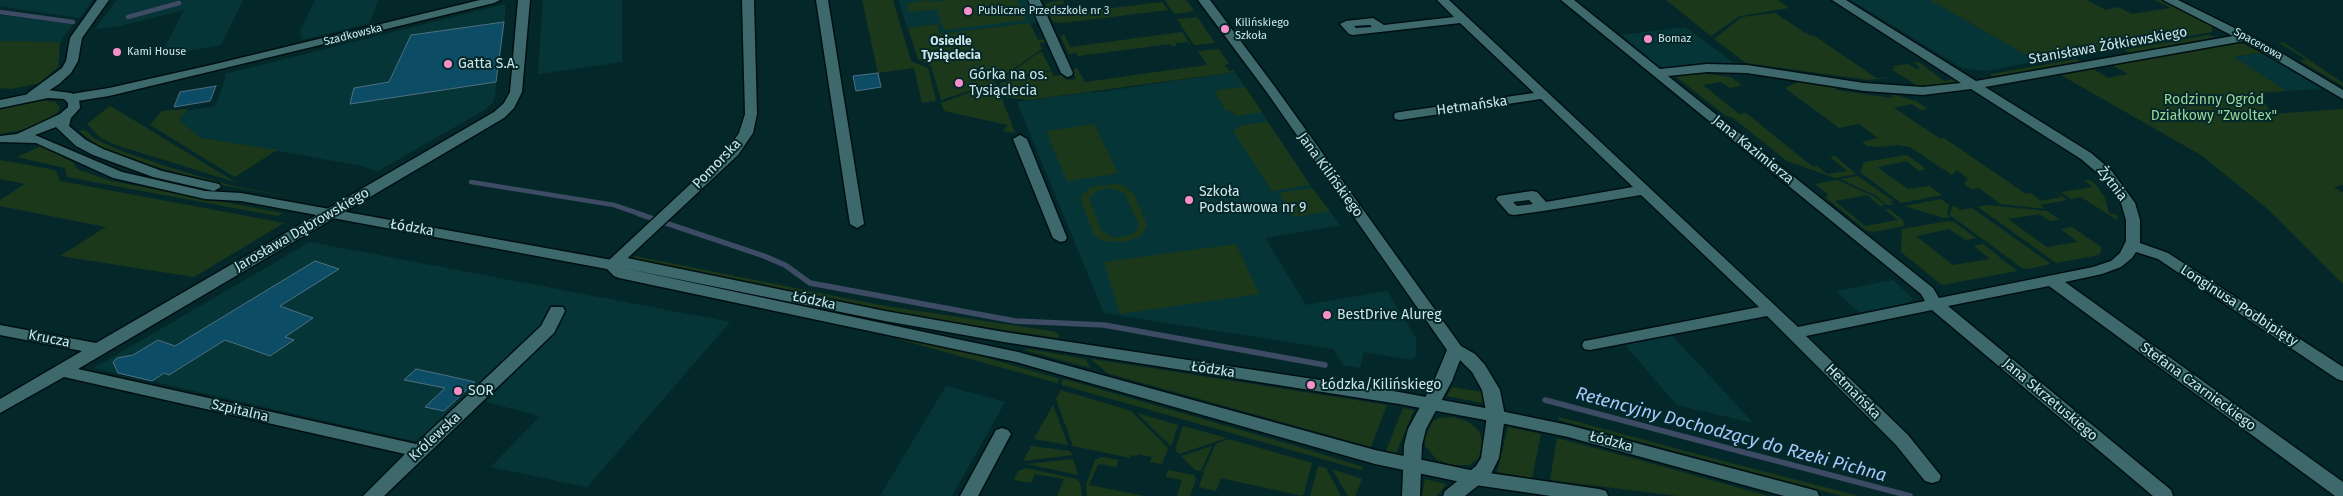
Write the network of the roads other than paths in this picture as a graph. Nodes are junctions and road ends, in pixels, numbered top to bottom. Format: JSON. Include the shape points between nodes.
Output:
{"nodes":[{"id":1,"x":104,"y":0,"type":"edge"},
{"id":2,"x":494,"y":0,"type":"edge"},
{"id":3,"x":524,"y":0,"type":"edge"},
{"id":4,"x":748,"y":0,"type":"edge"},
{"id":5,"x":822,"y":0,"type":"edge"},
{"id":6,"x":1034,"y":0,"type":"edge"},
{"id":7,"x":1204,"y":0,"type":"edge"},
{"id":8,"x":1442,"y":0,"type":"edge"},
{"id":9,"x":1567,"y":0,"type":"edge"},
{"id":10,"x":1838,"y":0,"type":"edge"},
{"id":11,"x":2169,"y":0,"type":"edge"},
{"id":12,"x":1462,"y":18,"type":"junction"},
{"id":13,"x":1381,"y":29,"type":"dead end"},
{"id":14,"x":2246,"y":37,"type":"junction"},
{"id":15,"x":74,"y":47,"type":"junction"},
{"id":16,"x":1067,"y":72,"type":"dead end"},
{"id":17,"x":1657,"y":73,"type":"junction"},
{"id":18,"x":1975,"y":85,"type":"junction"},
{"id":19,"x":2343,"y":94,"type":"edge"},
{"id":20,"x":1544,"y":95,"type":"junction"},
{"id":21,"x":32,"y":96,"type":"junction"},
{"id":22,"x":0,"y":102,"type":"edge"},
{"id":23,"x":69,"y":105,"type":"junction"},
{"id":24,"x":1400,"y":116,"type":"dead end"},
{"id":25,"x":2,"y":139,"type":"edge"},
{"id":26,"x":1020,"y":139,"type":"dead end"},
{"id":27,"x":1643,"y":190,"type":"junction"},
{"id":28,"x":241,"y":197,"type":"junction"},
{"id":29,"x":1542,"y":207,"type":"dead end"},
{"id":30,"x":330,"y":213,"type":"junction"},
{"id":31,"x":856,"y":224,"type":"dead end"},
{"id":32,"x":1060,"y":238,"type":"dead end"},
{"id":33,"x":2132,"y":245,"type":"junction"},
{"id":34,"x":612,"y":266,"type":"junction"},
{"id":35,"x":2054,"y":281,"type":"junction"},
{"id":36,"x":1936,"y":304,"type":"junction"},
{"id":37,"x":1771,"y":310,"type":"junction"},
{"id":38,"x":557,"y":311,"type":"dead end"},
{"id":39,"x":0,"y":330,"type":"edge"},
{"id":40,"x":1794,"y":333,"type":"junction"},
{"id":41,"x":1590,"y":344,"type":"dead end"},
{"id":42,"x":98,"y":349,"type":"junction"},
{"id":43,"x":1455,"y":350,"type":"junction"},
{"id":44,"x":61,"y":371,"type":"junction"},
{"id":45,"x":2343,"y":375,"type":"edge"},
{"id":46,"x":1430,"y":404,"type":"junction"},
{"id":47,"x":0,"y":407,"type":"edge"},
{"id":48,"x":1496,"y":416,"type":"junction"},
{"id":49,"x":1002,"y":434,"type":"dead end"},
{"id":50,"x":419,"y":451,"type":"junction"},
{"id":51,"x":1412,"y":466,"type":"junction"},
{"id":52,"x":1932,"y":476,"type":"dead end"},
{"id":53,"x":1475,"y":478,"type":"junction"},
{"id":54,"x":2343,"y":492,"type":"edge"},
{"id":55,"x":2164,"y":495,"type":"edge"},
{"id":56,"x":372,"y":496,"type":"edge"},
{"id":57,"x":969,"y":496,"type":"edge"},
{"id":58,"x":1410,"y":496,"type":"edge"},
{"id":59,"x":1452,"y":496,"type":"edge"},
{"id":60,"x":1599,"y":496,"type":"edge"},
{"id":61,"x":1810,"y":496,"type":"edge"}],
"edges":[{"from":1,"to":15,"type":"street","via":[[76,38]]},
{"from":2,"to":23,"type":"street","name":"Szadkowska"},
{"from":3,"to":30,"type":"street","name":"Jarosława Dąbrowskiego","via":[[517,86],[510,106],[480,127]]},
{"from":4,"to":34,"type":"street","name":"Pomorska","via":[[751,114],[746,133],[732,152]]},
{"from":5,"to":31,"type":"street"},
{"from":6,"to":16,"type":"street"},
{"from":7,"to":43,"type":"street","name":"Jana Kilińskiego"},
{"from":8,"to":12,"type":"street","name":"Hetmańska"},
{"from":9,"to":17,"type":"street","name":"Jana Kazimierza"},
{"from":10,"to":18,"type":"street","name":"Żytnia"},
{"from":11,"to":14,"type":"street","name":"Spacerowa"},
{"from":12,"to":13,"type":"street"},
{"from":12,"to":20,"type":"street","name":"Hetmańska"},
{"from":14,"to":18,"type":"street","name":"Stanisława Żółkiewskiego"},
{"from":14,"to":19,"type":"street","name":"Spacerowa"},
{"from":15,"to":21,"type":"street","via":[[67,70]]},
{"from":15,"to":23,"type":"street","via":[[79,54],[79,63],[63,89]]},
{"from":17,"to":18,"type":"street","name":"Stanisława Żółkiewskiego","via":[[1707,68],[1747,69],[1910,91]]},
{"from":17,"to":36,"type":"street","name":"Jana Kazimierza","via":[[1920,286]]},
{"from":18,"to":33,"type":"street","name":"Żytnia","via":[[2070,144],[2106,173],[2128,203],[2133,220]]},
{"from":20,"to":24,"type":"street","name":"Hetmańska"},
{"from":20,"to":27,"type":"street","name":"Hetmańska"},
{"from":21,"to":22,"type":"street"},
{"from":21,"to":23,"type":"street","via":[[48,94]]},
{"from":23,"to":25,"type":"street","via":[[42,129]]},
{"from":23,"to":28,"type":"street","name":"Łódzka","via":[[62,127],[81,143],[158,174],[228,190]]},
{"from":25,"to":28,"type":"street","name":"Łódzka","via":[[39,140],[96,167],[144,182],[205,195]]},
{"from":26,"to":32,"type":"street"},
{"from":27,"to":29,"type":"street"},
{"from":27,"to":37,"type":"street","name":"Hetmańska"},
{"from":28,"to":30,"type":"street","name":"Łódzka"},
{"from":30,"to":34,"type":"street","name":"Łódzka"},
{"from":30,"to":42,"type":"street","name":"Jarosława Dąbrowskiego"},
{"from":33,"to":35,"type":"street","via":[[2127,255],[2116,264]]},
{"from":33,"to":45,"type":"street","name":"Longinusa Podbipięty","via":[[2163,256]]},
{"from":34,"to":46,"type":"street","name":"Łódzka","via":[[627,263],[1004,337]]},
{"from":34,"to":51,"type":"street","name":"Łódzka","via":[[618,273],[959,342]]},
{"from":35,"to":36,"type":"street"},
{"from":35,"to":54,"type":"street","name":"Stefana Czarnieckiego"},
{"from":36,"to":40,"type":"street"},
{"from":36,"to":55,"type":"street","name":"Jana Skrzetuskiego"},
{"from":37,"to":40,"type":"street","name":"Hetmańska"},
{"from":37,"to":41,"type":"street"},
{"from":38,"to":50,"type":"street","name":"Królewska","via":[[548,329]]},
{"from":39,"to":42,"type":"street","name":"Krucza"},
{"from":40,"to":52,"type":"street","name":"Hetmańska","via":[[1902,440]]},
{"from":42,"to":44,"type":"street","name":"Jarosława Dąbrowskiego"},
{"from":43,"to":46,"type":"street"},
{"from":43,"to":48,"type":"street","name":"Jana Kilińskiego","via":[[1470,358],[1479,369],[1491,390]]},
{"from":44,"to":47,"type":"street","name":"Jarosława Dąbrowskiego"},
{"from":44,"to":50,"type":"street","name":"Szpitalna"},
{"from":46,"to":48,"type":"street","name":"Łódzka"},
{"from":46,"to":51,"type":"street","via":[[1417,429]]},
{"from":48,"to":53,"type":"street","name":"Jana Kilińskiego","via":[[1490,458]]},
{"from":48,"to":61,"type":"street","name":"Łódzka","via":[[1568,431]]},
{"from":49,"to":57,"type":"street"},
{"from":50,"to":56,"type":"street","name":"Królewska"},
{"from":51,"to":53,"type":"street","name":"Łódzka"},
{"from":51,"to":58,"type":"street"},
{"from":53,"to":59,"type":"street","name":"Jana Kilińskiego"},
{"from":53,"to":60,"type":"street","name":"Łódzka"}]}
